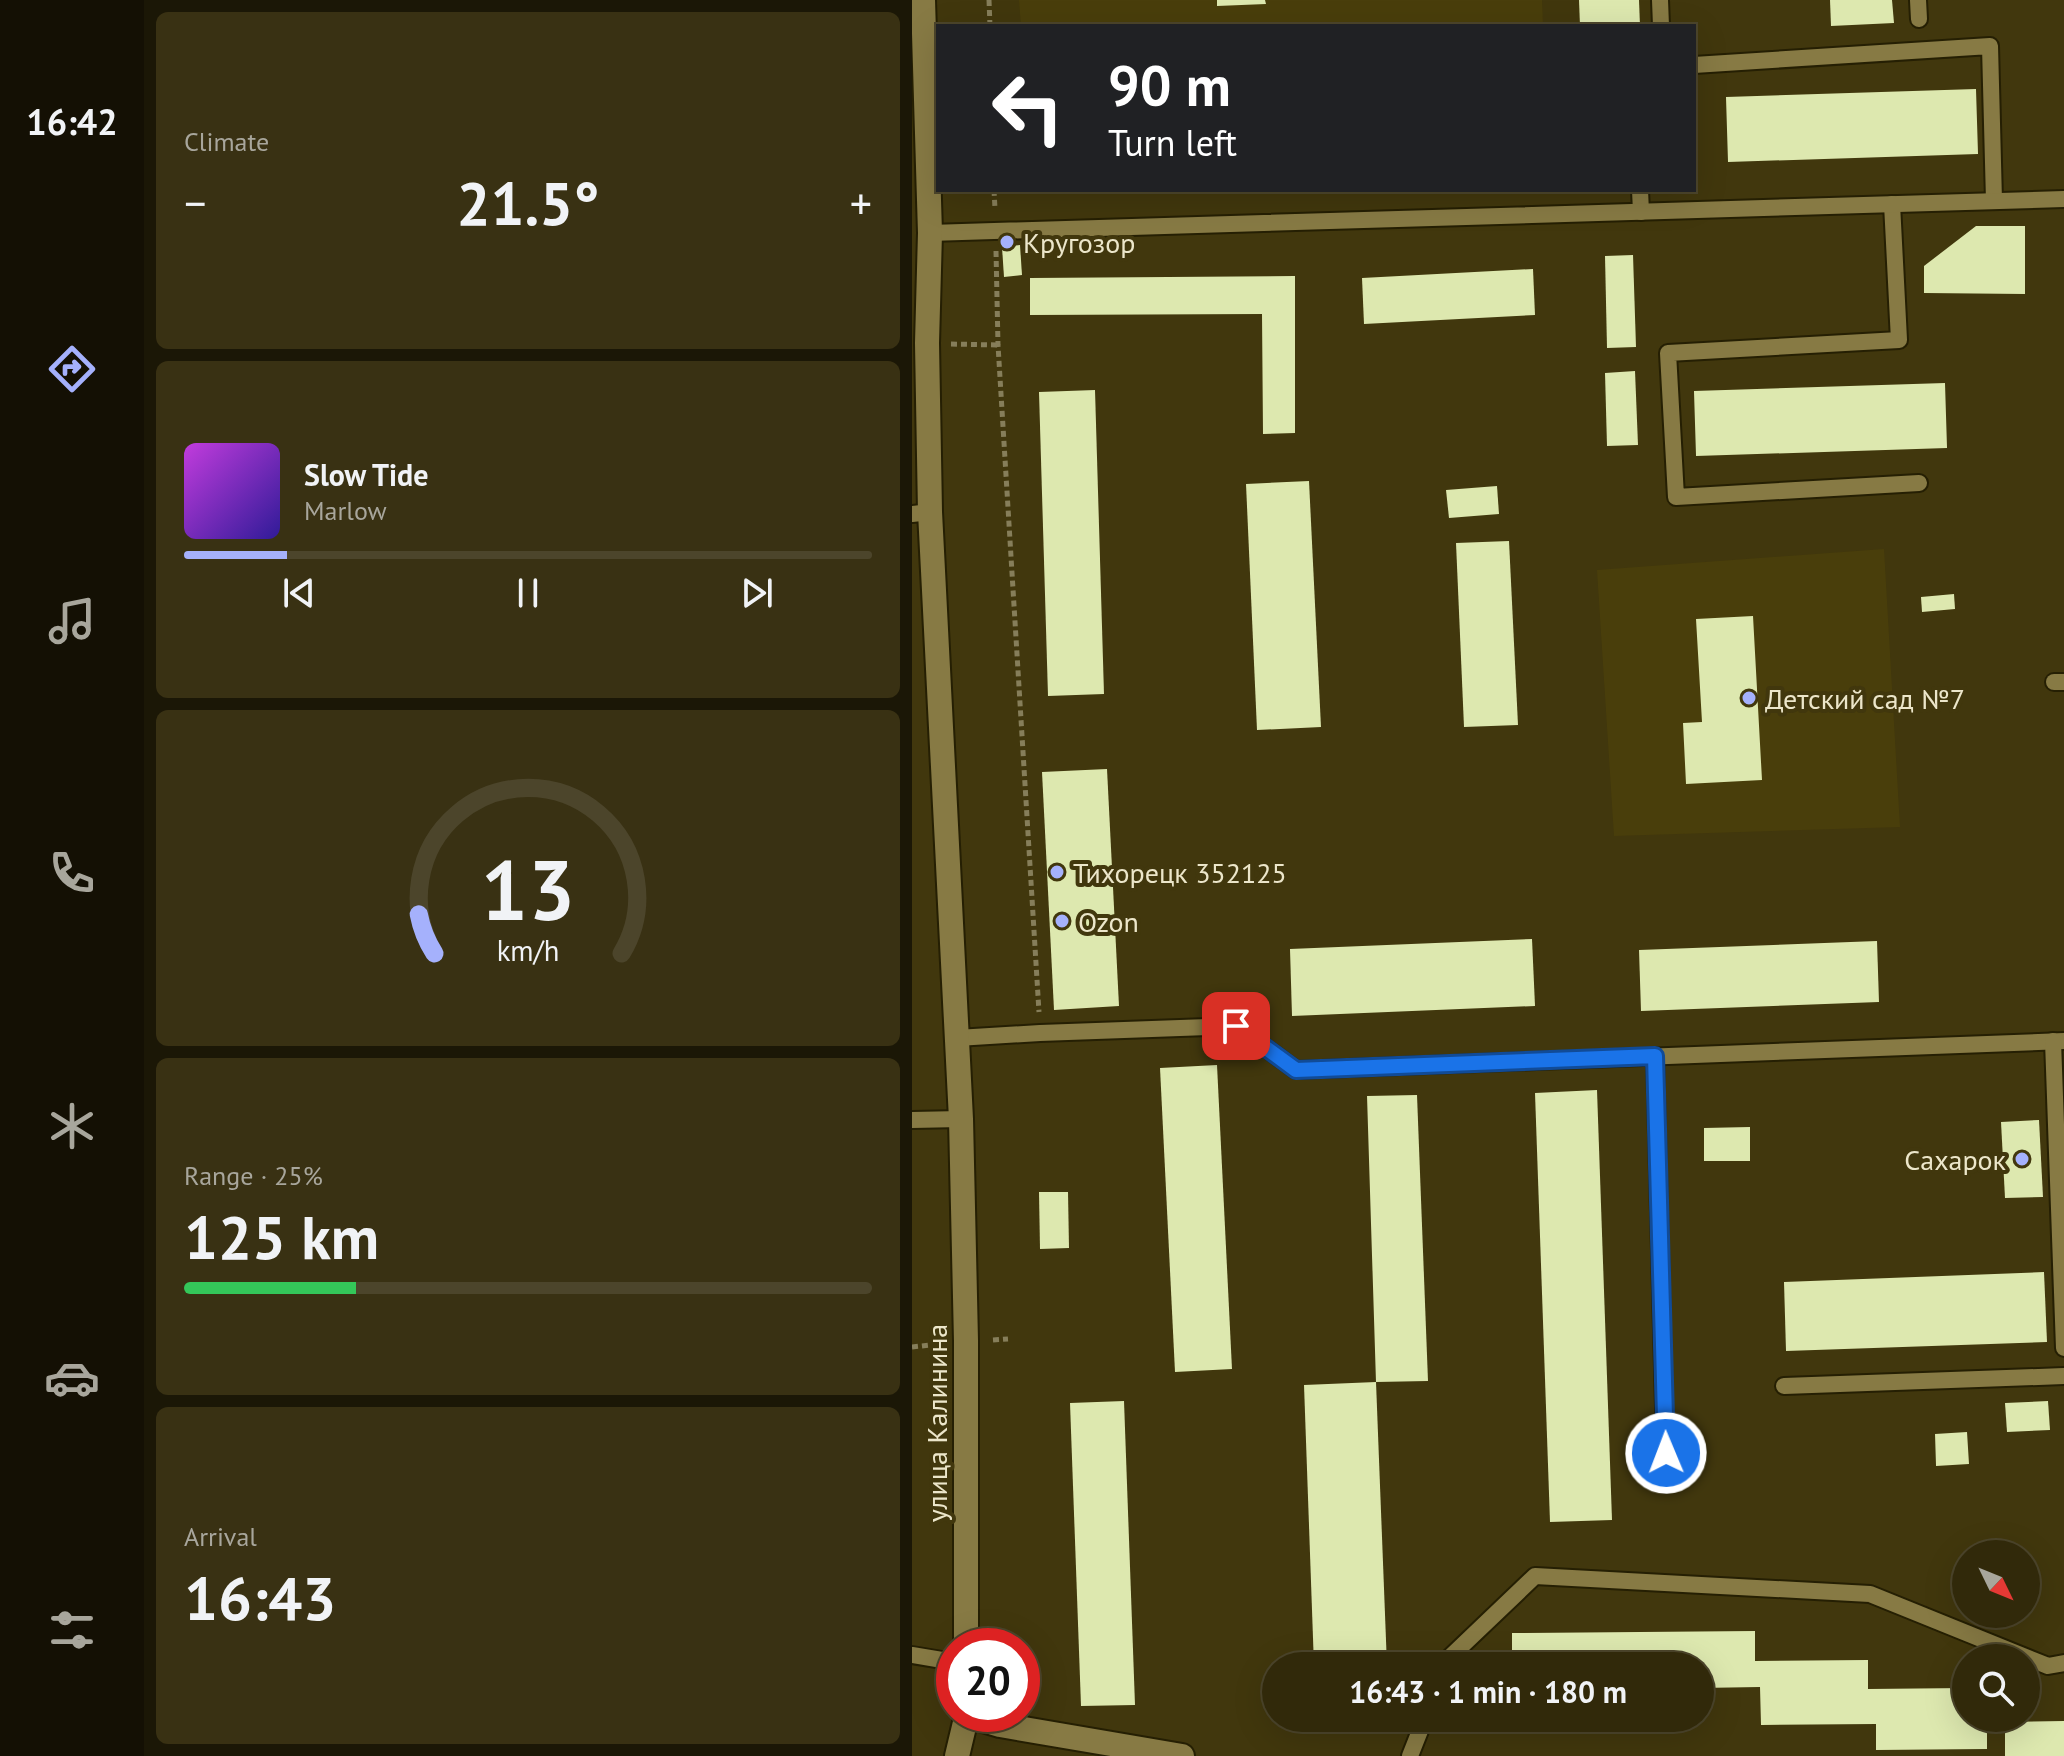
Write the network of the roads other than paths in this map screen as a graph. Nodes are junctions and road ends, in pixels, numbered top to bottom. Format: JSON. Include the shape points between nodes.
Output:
{"nodes":[{"id":1,"x":923,"y":0,"type":"edge"},
{"id":2,"x":1660,"y":0,"type":"edge"},
{"id":3,"x":1918,"y":0,"type":"edge"},
{"id":4,"x":1919,"y":19,"type":"dead end"},
{"id":5,"x":1661,"y":24,"type":"edge"},
{"id":6,"x":1696,"y":65,"type":"edge"},
{"id":7,"x":919,"y":134,"type":"edge"},
{"id":8,"x":920,"y":188,"type":"edge"},
{"id":9,"x":1640,"y":192,"type":"edge"},
{"id":10,"x":2064,"y":199,"type":"edge"},
{"id":11,"x":1994,"y":201,"type":"junction"},
{"id":12,"x":1892,"y":204,"type":"junction"},
{"id":13,"x":1641,"y":212,"type":"junction"},
{"id":14,"x":930,"y":233,"type":"junction"},
{"id":15,"x":920,"y":330,"type":"edge"},
{"id":16,"x":1919,"y":483,"type":"dead end"},
{"id":17,"x":921,"y":513,"type":"edge"},
{"id":18,"x":957,"y":1038,"type":"junction"},
{"id":19,"x":2058,"y":1041,"type":"edge"},
{"id":20,"x":1655,"y":1056,"type":"junction"},
{"id":21,"x":961,"y":1119,"type":"junction"},
{"id":22,"x":912,"y":1120,"type":"edge"},
{"id":23,"x":2064,"y":1348,"type":"edge"},
{"id":24,"x":2064,"y":1376,"type":"edge"},
{"id":25,"x":1784,"y":1386,"type":"dead end"},
{"id":26,"x":1666,"y":1484,"type":"dead end"},
{"id":27,"x":966,"y":1628,"type":"edge"},
{"id":28,"x":1455,"y":1652,"type":"edge"},
{"id":29,"x":912,"y":1655,"type":"edge"},
{"id":30,"x":936,"y":1659,"type":"edge"},
{"id":31,"x":2064,"y":1663,"type":"edge"},
{"id":32,"x":963,"y":1732,"type":"edge"},
{"id":33,"x":1040,"y":1732,"type":"edge"},
{"id":34,"x":1419,"y":1732,"type":"edge"},
{"id":35,"x":957,"y":1756,"type":"edge"},
{"id":36,"x":1182,"y":1756,"type":"edge"},
{"id":37,"x":1410,"y":1756,"type":"edge"}],
"edges":[{"from":1,"to":7,"type":"street","name":"улица Калинина"},
{"from":2,"to":5,"type":"lane"},
{"from":3,"to":4,"type":"lane"},
{"from":6,"to":11,"type":"lane","via":[[1990,46]]},
{"from":7,"to":8,"type":"street","name":"улица Калинина"},
{"from":8,"to":14,"type":"street","name":"улица Калинина"},
{"from":9,"to":13,"type":"lane"},
{"from":10,"to":11,"type":"lane"},
{"from":11,"to":12,"type":"lane"},
{"from":12,"to":13,"type":"lane"},
{"from":12,"to":16,"type":"lane","via":[[1899,340],[1668,353],[1676,497]]},
{"from":13,"to":14,"type":"lane"},
{"from":14,"to":15,"type":"street","name":"улица Калинина"},
{"from":15,"to":17,"type":"street","name":"улица Калинина"},
{"from":17,"to":18,"type":"street","name":"улица Калинина"},
{"from":18,"to":20,"type":"lane","via":[[1236,1026],[1296,1070]]},
{"from":18,"to":21,"type":"street","name":"улица Калинина"},
{"from":19,"to":20,"type":"lane"},
{"from":19,"to":23,"type":"lane"},
{"from":20,"to":26,"type":"lane"},
{"from":21,"to":22,"type":"lane"},
{"from":21,"to":27,"type":"street","name":"улица Калинина"},
{"from":24,"to":25,"type":"lane"},
{"from":28,"to":31,"type":"lane","via":[[1535,1576],[1870,1594],[2048,1666]]},
{"from":29,"to":30,"type":"lane"},
{"from":32,"to":35,"type":"street"},
{"from":33,"to":36,"type":"street"},
{"from":34,"to":37,"type":"lane"}]}
